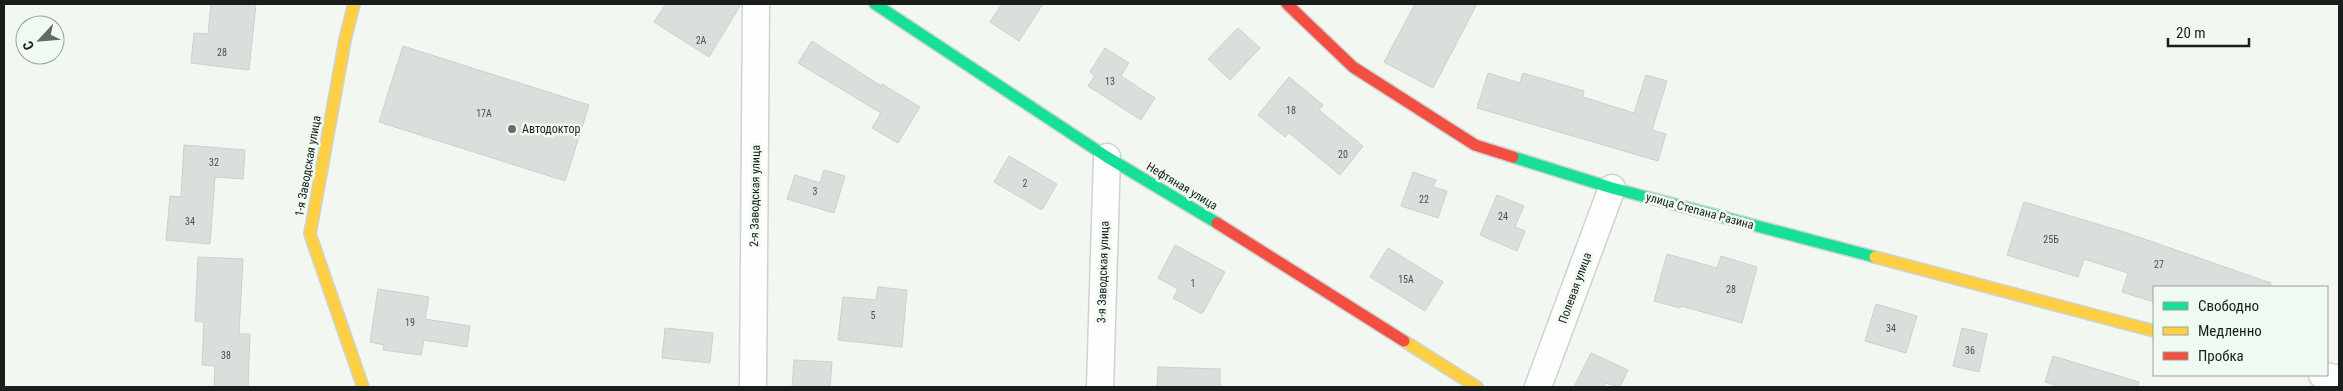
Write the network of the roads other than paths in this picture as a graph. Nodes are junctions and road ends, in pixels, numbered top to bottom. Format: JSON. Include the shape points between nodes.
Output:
{"nodes":[{"id":1,"x":354,"y":4,"type":"edge"},
{"id":2,"x":756,"y":4,"type":"edge"},
{"id":3,"x":875,"y":4,"type":"edge"},
{"id":4,"x":1287,"y":4,"type":"edge"},
{"id":5,"x":1107,"y":157,"type":"junction"},
{"id":6,"x":1612,"y":188,"type":"junction"},
{"id":7,"x":2153,"y":331,"type":"edge"},
{"id":8,"x":2326,"y":376,"type":"edge"},
{"id":9,"x":2339,"y":379,"type":"edge"},
{"id":10,"x":363,"y":387,"type":"edge"},
{"id":11,"x":753,"y":387,"type":"edge"},
{"id":12,"x":1100,"y":387,"type":"edge"},
{"id":13,"x":1477,"y":387,"type":"edge"},
{"id":14,"x":1538,"y":387,"type":"edge"}],
"edges":[{"from":1,"to":10,"type":"street","name":"1-я Заводская улица","via":[[310,234]]},
{"from":2,"to":11,"type":"street","name":"2-я Заводская улица"},
{"from":3,"to":5,"type":"street","name":"Нефтяная улица"},
{"from":4,"to":6,"type":"street","name":"улица Степана Разина","via":[[1353,67],[1475,145]]},
{"from":5,"to":12,"type":"street","name":"3-я Заводская улица"},
{"from":5,"to":13,"type":"street","name":"Нефтяная улица"},
{"from":6,"to":7,"type":"street","name":"улица Степана Разина"},
{"from":6,"to":14,"type":"street","name":"Полевая улица"},
{"from":8,"to":9,"type":"street"}]}
